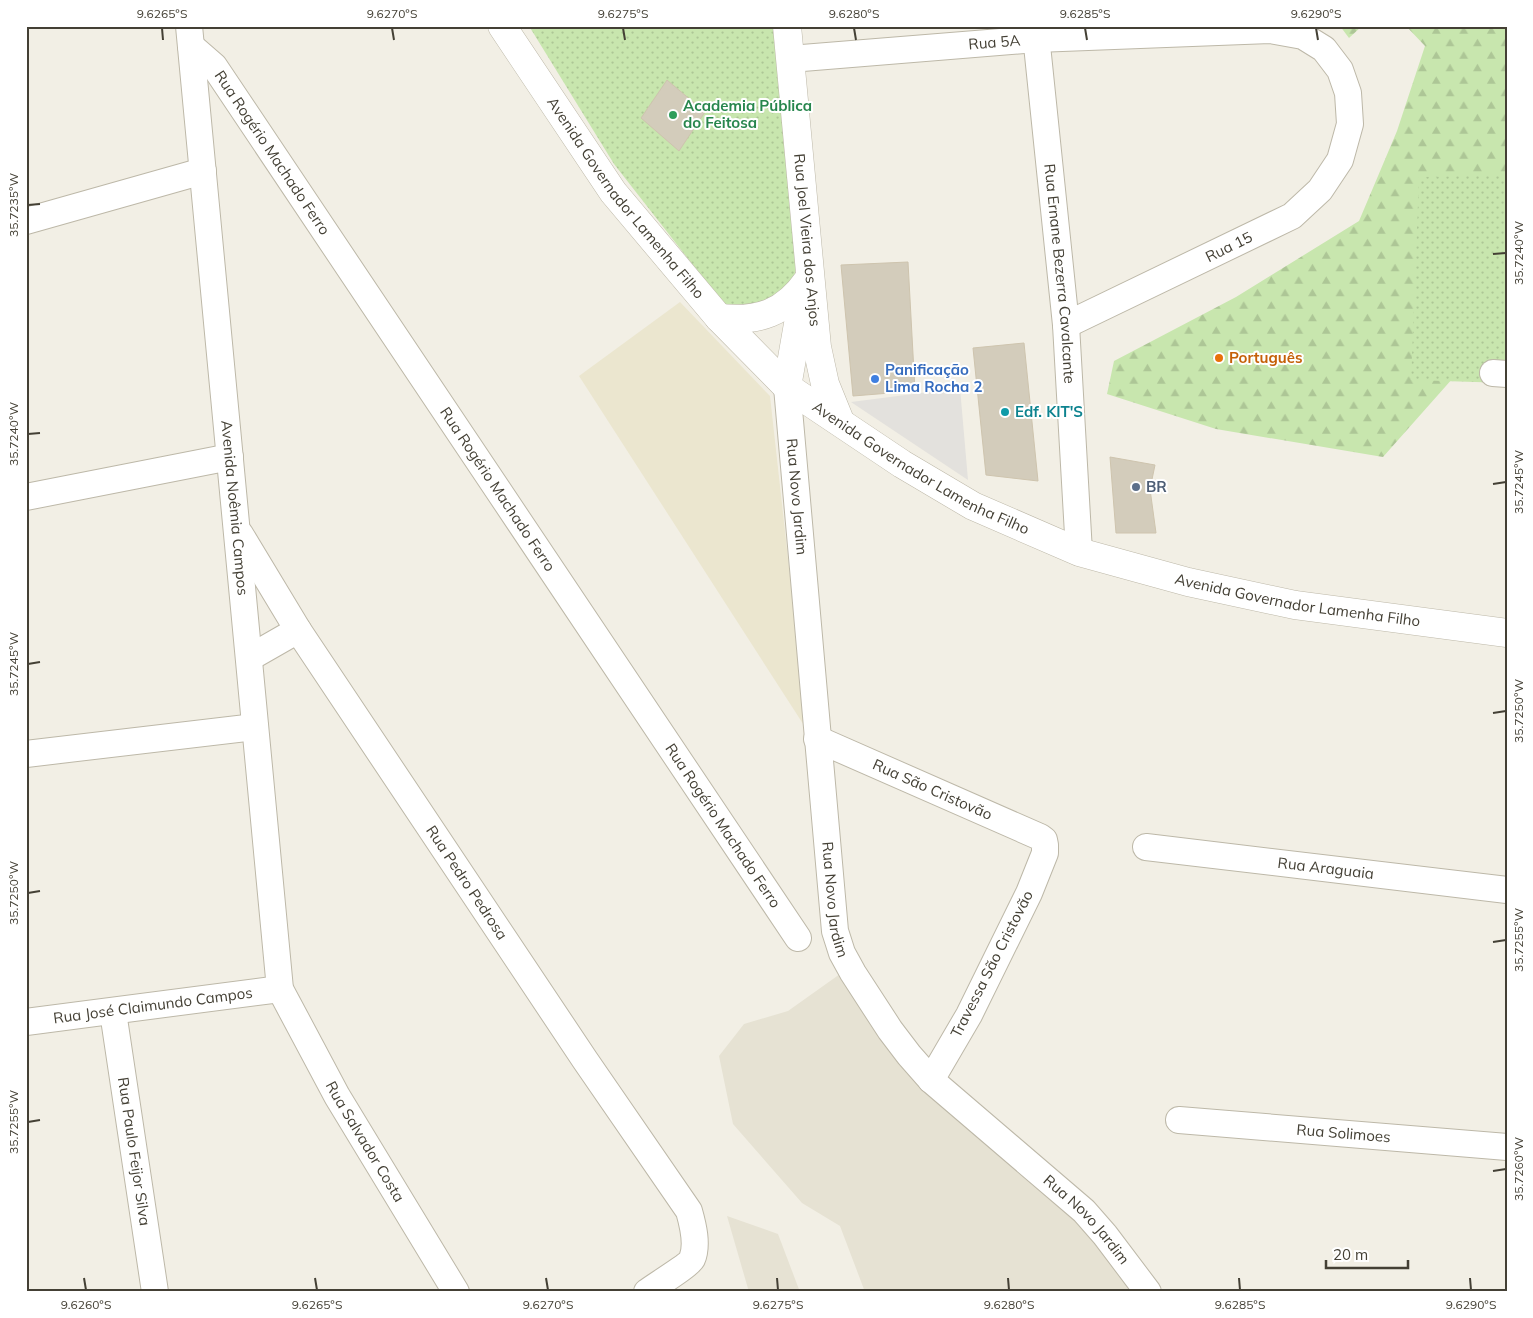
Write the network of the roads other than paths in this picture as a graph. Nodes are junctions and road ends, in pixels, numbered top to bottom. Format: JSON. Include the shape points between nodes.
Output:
{"nodes":[{"id":1,"x":502,"y":26,"type":"edge"},
{"id":2,"x":787,"y":26,"type":"edge"},
{"id":3,"x":1036,"y":32,"type":"edge"},
{"id":4,"x":190,"y":36,"type":"edge"},
{"id":5,"x":790,"y":59,"type":"junction"},
{"id":6,"x":1350,"y":124,"type":"joint"},
{"id":7,"x":203,"y":171,"type":"junction"},
{"id":8,"x":26,"y":221,"type":"edge"},
{"id":9,"x":810,"y":276,"type":"junction"},
{"id":10,"x":719,"y":318,"type":"junction"},
{"id":11,"x":1066,"y":325,"type":"junction"},
{"id":12,"x":787,"y":387,"type":"junction"},
{"id":13,"x":840,"y":421,"type":"junction"},
{"id":14,"x":230,"y":457,"type":"junction"},
{"id":15,"x":26,"y":498,"type":"edge"},
{"id":16,"x":236,"y":528,"type":"junction"},
{"id":17,"x":1079,"y":552,"type":"junction"},
{"id":18,"x":298,"y":630,"type":"junction"},
{"id":19,"x":1507,"y":633,"type":"edge"},
{"id":20,"x":249,"y":658,"type":"junction"},
{"id":21,"x":255,"y":727,"type":"junction"},
{"id":22,"x":817,"y":739,"type":"junction"},
{"id":23,"x":26,"y":754,"type":"edge"},
{"id":24,"x":1045,"y":845,"type":"joint"},
{"id":25,"x":1146,"y":846,"type":"dead end"},
{"id":26,"x":1507,"y":890,"type":"edge"},
{"id":27,"x":798,"y":938,"type":"dead end"},
{"id":28,"x":280,"y":989,"type":"junction"},
{"id":29,"x":112,"y":1012,"type":"junction"},
{"id":30,"x":26,"y":1022,"type":"edge"},
{"id":31,"x":931,"y":1080,"type":"junction"},
{"id":32,"x":1180,"y":1120,"type":"dead end"},
{"id":33,"x":1507,"y":1147,"type":"edge"},
{"id":34,"x":155,"y":1292,"type":"edge"},
{"id":35,"x":456,"y":1292,"type":"edge"},
{"id":36,"x":647,"y":1292,"type":"edge"},
{"id":37,"x":1148,"y":1292,"type":"edge"}],
"edges":[{"from":1,"to":10,"type":"street","name":"Avenida Governador Lamenha Filho","via":[[613,192]]},
{"from":2,"to":5,"type":"street","name":"Rua Joel Vieira dos Anjos"},
{"from":3,"to":5,"type":"street","name":"Rua 5A"},
{"from":3,"to":6,"type":"street","name":"Rua 5A","via":[[1270,30],[1303,36],[1324,49],[1340,70],[1348,93]]},
{"from":3,"to":11,"type":"street","name":"Rua Ernane Bezerra Cavalcante"},
{"from":4,"to":7,"type":"street","name":"Avenida Noêmia Campos"},
{"from":4,"to":27,"type":"street","name":"Rua Rogério Machado Ferro","via":[[214,66]]},
{"from":5,"to":9,"type":"street","name":"Rua Joel Vieira dos Anjos"},
{"from":6,"to":11,"type":"street","name":"Rua 15","via":[[1340,160],[1320,190],[1292,216]]},
{"from":7,"to":8,"type":"street"},
{"from":7,"to":14,"type":"street","name":"Avenida Noêmia Campos"},
{"from":9,"to":10,"type":"street","via":[[798,294],[782,308],[762,317],[741,320]]},
{"from":9,"to":12,"type":"street"},
{"from":9,"to":13,"type":"street","name":"Rua Joel Vieira dos Anjos","via":[[817,347]]},
{"from":10,"to":12,"type":"street","name":"Avenida Governador Lamenha Filho"},
{"from":11,"to":17,"type":"street","name":"Rua Ernane Bezerra Cavalcante"},
{"from":12,"to":13,"type":"street","name":"Avenida Governador Lamenha Filho"},
{"from":12,"to":22,"type":"street","name":"Rua Novo Jardim"},
{"from":13,"to":17,"type":"street","name":"Avenida Governador Lamenha Filho","via":[[902,464],[973,506]]},
{"from":14,"to":15,"type":"street"},
{"from":14,"to":16,"type":"street","name":"Avenida Noêmia Campos"},
{"from":16,"to":18,"type":"street","name":"Rua Pedro Pedrosa"},
{"from":16,"to":20,"type":"street","name":"Avenida Noêmia Campos"},
{"from":17,"to":19,"type":"street","name":"Avenida Governador Lamenha Filho","via":[[1188,582],[1294,605]]},
{"from":18,"to":20,"type":"street"},
{"from":18,"to":36,"type":"street","name":"Rua Pedro Pedrosa","via":[[689,1211],[694,1238],[691,1261]]},
{"from":20,"to":21,"type":"street","name":"Avenida Noêmia Campos"},
{"from":21,"to":23,"type":"street"},
{"from":21,"to":28,"type":"street","name":"Avenida Noêmia Campos"},
{"from":22,"to":24,"type":"street","name":"Rua São Cristovão","via":[[1040,837]]},
{"from":22,"to":31,"type":"street","name":"Rua Novo Jardim","via":[[835,931],[842,954],[890,1030]]},
{"from":24,"to":31,"type":"street","name":"Travessa São Cristovão","via":[[1029,893],[970,1015]]},
{"from":25,"to":26,"type":"street","name":"Rua Araguaia"},
{"from":28,"to":29,"type":"street","name":"Rua José Claimundo Campos"},
{"from":28,"to":35,"type":"street","name":"Rua Salvador Costa","via":[[337,1096]]},
{"from":29,"to":30,"type":"street","name":"Rua José Claimundo Campos"},
{"from":29,"to":34,"type":"street","name":"Rua Paulo Feijor Silva"},
{"from":31,"to":37,"type":"street","name":"Rua Novo Jardim","via":[[1084,1211]]},
{"from":32,"to":33,"type":"street","name":"Rua Solimoes"}]}
